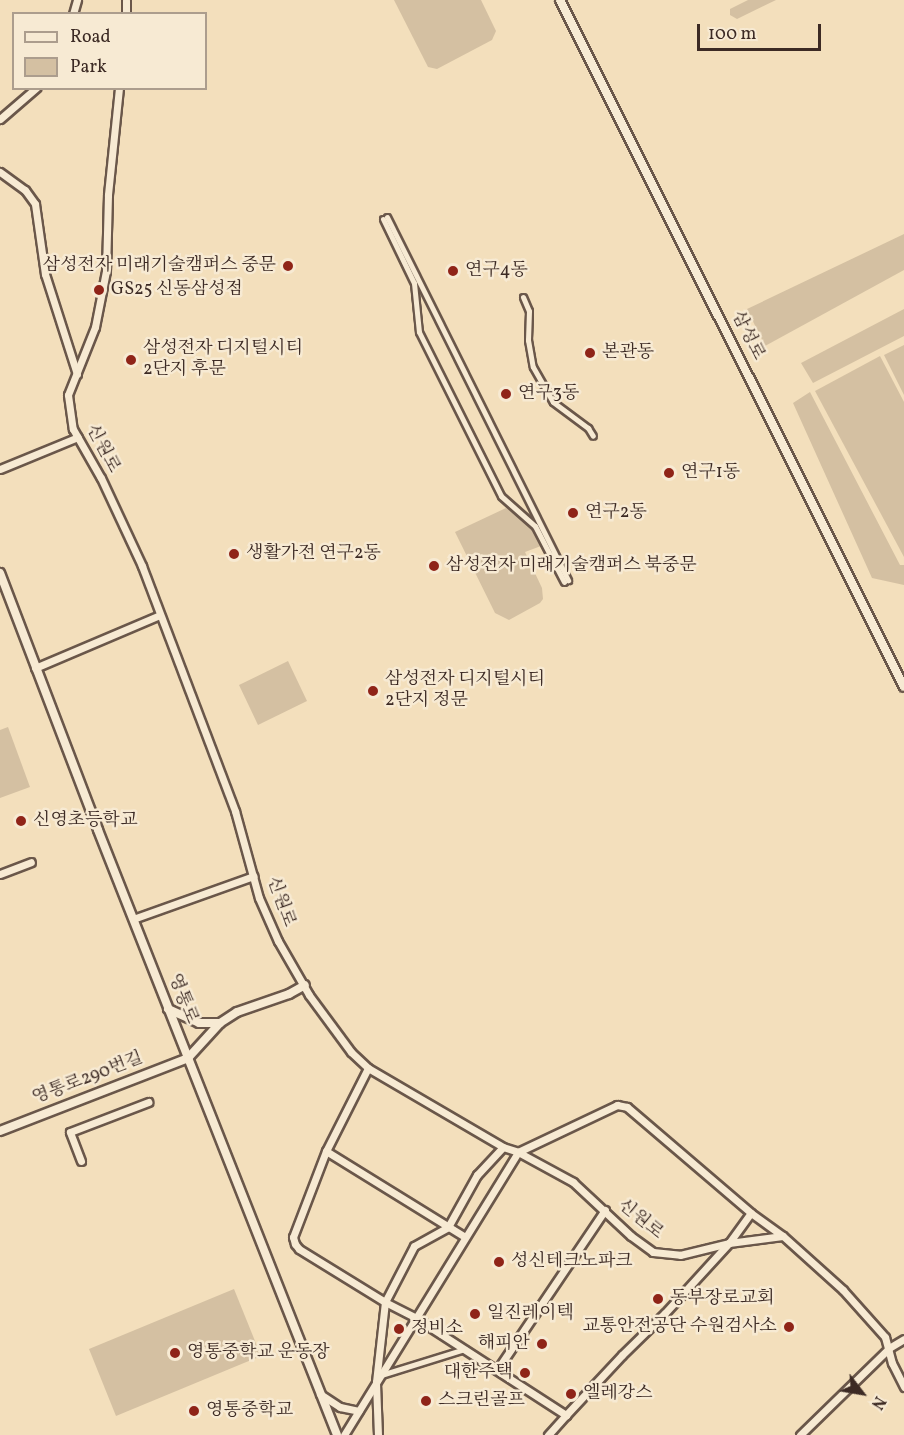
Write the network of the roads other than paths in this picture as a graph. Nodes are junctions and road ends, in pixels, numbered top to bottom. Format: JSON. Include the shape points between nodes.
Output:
{"nodes":[{"id":1,"x":560,"y":0,"type":"edge"},
{"id":2,"x":34,"y":90,"type":"edge"},
{"id":3,"x":119,"y":90,"type":"edge"},
{"id":4,"x":0,"y":120,"type":"edge"},
{"id":5,"x":0,"y":172,"type":"edge"},
{"id":6,"x":523,"y":297,"type":"dead end"},
{"id":7,"x":76,"y":374,"type":"junction"},
{"id":8,"x":593,"y":436,"type":"dead end"},
{"id":9,"x":78,"y":437,"type":"junction"},
{"id":10,"x":0,"y":470,"type":"edge"},
{"id":11,"x":0,"y":573,"type":"edge"},
{"id":12,"x":566,"y":581,"type":"joint"},
{"id":13,"x":160,"y":615,"type":"junction"},
{"id":14,"x":35,"y":668,"type":"junction"},
{"id":15,"x":904,"y":687,"type":"edge"},
{"id":16,"x":31,"y":862,"type":"dead end"},
{"id":17,"x":0,"y":874,"type":"edge"},
{"id":18,"x":254,"y":876,"type":"junction"},
{"id":19,"x":133,"y":919,"type":"junction"},
{"id":20,"x":305,"y":985,"type":"junction"},
{"id":21,"x":168,"y":1009,"type":"junction"},
{"id":22,"x":220,"y":1023,"type":"junction"},
{"id":23,"x":188,"y":1058,"type":"junction"},
{"id":24,"x":368,"y":1068,"type":"junction"},
{"id":25,"x":148,"y":1102,"type":"dead end"},
{"id":26,"x":0,"y":1131,"type":"edge"},
{"id":27,"x":503,"y":1147,"type":"junction"},
{"id":28,"x":326,"y":1151,"type":"junction"},
{"id":29,"x":518,"y":1152,"type":"junction"},
{"id":30,"x":81,"y":1161,"type":"dead end"},
{"id":31,"x":605,"y":1210,"type":"junction"},
{"id":32,"x":751,"y":1213,"type":"junction"},
{"id":33,"x":448,"y":1227,"type":"junction"},
{"id":34,"x":783,"y":1236,"type":"junction"},
{"id":35,"x":465,"y":1237,"type":"junction"},
{"id":36,"x":729,"y":1243,"type":"junction"},
{"id":37,"x":385,"y":1302,"type":"junction"},
{"id":38,"x":416,"y":1318,"type":"junction"},
{"id":39,"x":904,"y":1340,"type":"edge"},
{"id":40,"x":889,"y":1348,"type":"junction"},
{"id":41,"x":465,"y":1350,"type":"junction"},
{"id":42,"x":497,"y":1370,"type":"junction"},
{"id":43,"x":377,"y":1379,"type":"junction"},
{"id":44,"x":904,"y":1387,"type":"edge"},
{"id":45,"x":320,"y":1393,"type":"junction"},
{"id":46,"x":358,"y":1411,"type":"junction"},
{"id":47,"x":566,"y":1415,"type":"junction"},
{"id":48,"x":338,"y":1435,"type":"edge"},
{"id":49,"x":344,"y":1435,"type":"edge"},
{"id":50,"x":378,"y":1435,"type":"edge"},
{"id":51,"x":548,"y":1435,"type":"edge"},
{"id":52,"x":800,"y":1435,"type":"edge"}],
"edges":[{"from":1,"to":15,"type":"street","name":"삼성로"},
{"from":2,"to":4,"type":"street"},
{"from":3,"to":7,"type":"street","name":"신원로","via":[[108,195],[106,271],[95,327]]},
{"from":5,"to":7,"type":"street","via":[[26,190],[35,204],[45,274]]},
{"from":6,"to":8,"type":"street","via":[[529,310],[528,340],[536,373],[553,402]]},
{"from":7,"to":9,"type":"street","name":"신원로","via":[[68,395],[73,429]]},
{"from":9,"to":10,"type":"street"},
{"from":9,"to":13,"type":"street","name":"신원로","via":[[137,556]]},
{"from":11,"to":14,"type":"street","name":"영통로"},
{"from":12,"to":12,"type":"street","via":[[535,526],[501,496],[429,352],[417,324],[414,283],[385,218]]},
{"from":13,"to":14,"type":"street"},
{"from":13,"to":18,"type":"street","name":"신원로","via":[[236,811]]},
{"from":14,"to":19,"type":"street","name":"영통로"},
{"from":16,"to":17,"type":"street"},
{"from":18,"to":19,"type":"street"},
{"from":18,"to":20,"type":"street","name":"신원로","via":[[278,941]]},
{"from":19,"to":21,"type":"street","name":"영통로"},
{"from":20,"to":22,"type":"street","via":[[244,1008]]},
{"from":20,"to":24,"type":"street","name":"신원로","via":[[351,1052]]},
{"from":21,"to":22,"type":"street","via":[[199,1023]]},
{"from":21,"to":23,"type":"street","name":"영통로"},
{"from":22,"to":23,"type":"street"},
{"from":23,"to":26,"type":"street","name":"영통로290번길"},
{"from":23,"to":45,"type":"street","name":"영통로"},
{"from":24,"to":27,"type":"street","name":"신원로"},
{"from":24,"to":28,"type":"street"},
{"from":25,"to":30,"type":"street","via":[[70,1132]]},
{"from":27,"to":29,"type":"street","name":"신원로"},
{"from":27,"to":33,"type":"street","via":[[477,1175]]},
{"from":28,"to":33,"type":"street"},
{"from":28,"to":37,"type":"street","via":[[293,1237],[295,1244]]},
{"from":29,"to":31,"type":"street","name":"신원로","via":[[573,1182]]},
{"from":29,"to":32,"type":"street","via":[[622,1105]]},
{"from":29,"to":35,"type":"street"},
{"from":31,"to":36,"type":"street","name":"신원로","via":[[631,1236],[661,1254],[680,1255]]},
{"from":31,"to":42,"type":"street"},
{"from":32,"to":34,"type":"street"},
{"from":32,"to":36,"type":"street"},
{"from":33,"to":35,"type":"street"},
{"from":33,"to":37,"type":"street","via":[[414,1246]]},
{"from":34,"to":36,"type":"street","name":"신원로"},
{"from":34,"to":40,"type":"street","via":[[853,1300],[885,1336]]},
{"from":35,"to":38,"type":"street"},
{"from":36,"to":47,"type":"street"},
{"from":37,"to":38,"type":"street"},
{"from":37,"to":43,"type":"street"},
{"from":38,"to":41,"type":"street"},
{"from":38,"to":43,"type":"street"},
{"from":39,"to":40,"type":"street"},
{"from":40,"to":44,"type":"street"},
{"from":40,"to":52,"type":"street"},
{"from":41,"to":42,"type":"street"},
{"from":41,"to":43,"type":"street"},
{"from":42,"to":47,"type":"street"},
{"from":43,"to":46,"type":"street"},
{"from":43,"to":50,"type":"street"},
{"from":45,"to":46,"type":"street","via":[[340,1407]]},
{"from":45,"to":48,"type":"street","name":"영통로"},
{"from":46,"to":49,"type":"street"},
{"from":47,"to":51,"type":"street"}]}
